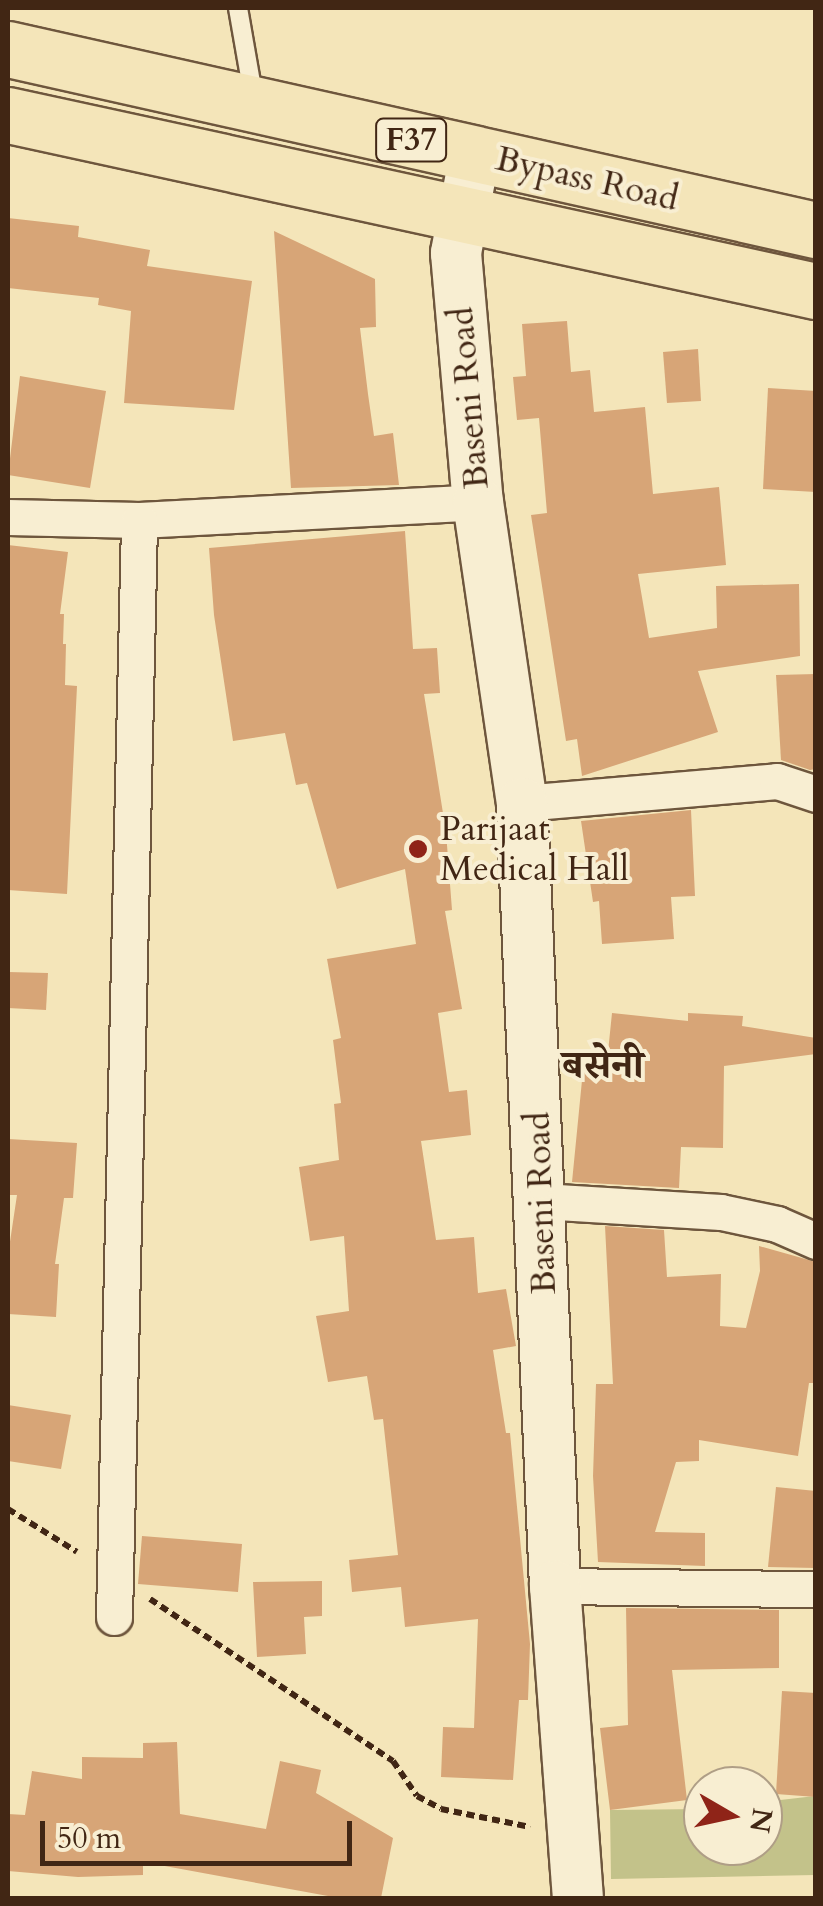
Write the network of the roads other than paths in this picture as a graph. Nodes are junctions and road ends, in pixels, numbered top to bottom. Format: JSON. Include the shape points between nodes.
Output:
{"nodes":[{"id":1,"x":238,"y":8,"type":"edge"},
{"id":2,"x":8,"y":49,"type":"edge"},
{"id":3,"x":255,"y":104,"type":"junction"},
{"id":4,"x":8,"y":115,"type":"edge"},
{"id":5,"x":474,"y":154,"type":"junction"},
{"id":6,"x":461,"y":214,"type":"junction"},
{"id":7,"x":816,"y":230,"type":"edge"},
{"id":8,"x":816,"y":291,"type":"edge"},
{"id":9,"x":478,"y":502,"type":"junction"},
{"id":10,"x":8,"y":517,"type":"edge"},
{"id":11,"x":139,"y":520,"type":"junction"},
{"id":12,"x":816,"y":794,"type":"edge"},
{"id":13,"x":522,"y":803,"type":"junction"},
{"id":14,"x":541,"y":1200,"type":"junction"},
{"id":15,"x":816,"y":1241,"type":"edge"},
{"id":16,"x":555,"y":1586,"type":"junction"},
{"id":17,"x":816,"y":1589,"type":"edge"},
{"id":18,"x":114,"y":1617,"type":"dead end"},
{"id":19,"x":578,"y":1898,"type":"edge"}],
"edges":[{"from":1,"to":3,"type":"lane"},
{"from":2,"to":3,"type":"highway","name":"Bypass Road","number":"F37"},
{"from":3,"to":5,"type":"highway","name":"Bypass Road","number":"F37"},
{"from":4,"to":6,"type":"highway","name":"Bypass Road","number":"F37"},
{"from":5,"to":6,"type":"street","name":"Baseni Road"},
{"from":5,"to":7,"type":"highway","name":"Bypass Road","number":"F37"},
{"from":6,"to":8,"type":"highway","name":"Bypass Road","number":"F37"},
{"from":6,"to":9,"type":"street","name":"Baseni Road","via":[[456,253]]},
{"from":9,"to":11,"type":"street"},
{"from":9,"to":13,"type":"street","name":"Baseni Road"},
{"from":10,"to":11,"type":"street"},
{"from":11,"to":18,"type":"street"},
{"from":12,"to":13,"type":"street","via":[[777,781]]},
{"from":13,"to":14,"type":"street","name":"Baseni Road"},
{"from":14,"to":15,"type":"street","via":[[721,1212]]},
{"from":14,"to":16,"type":"street","name":"Baseni Road"},
{"from":16,"to":17,"type":"street"},
{"from":16,"to":19,"type":"street","name":"Baseni Road"}]}
